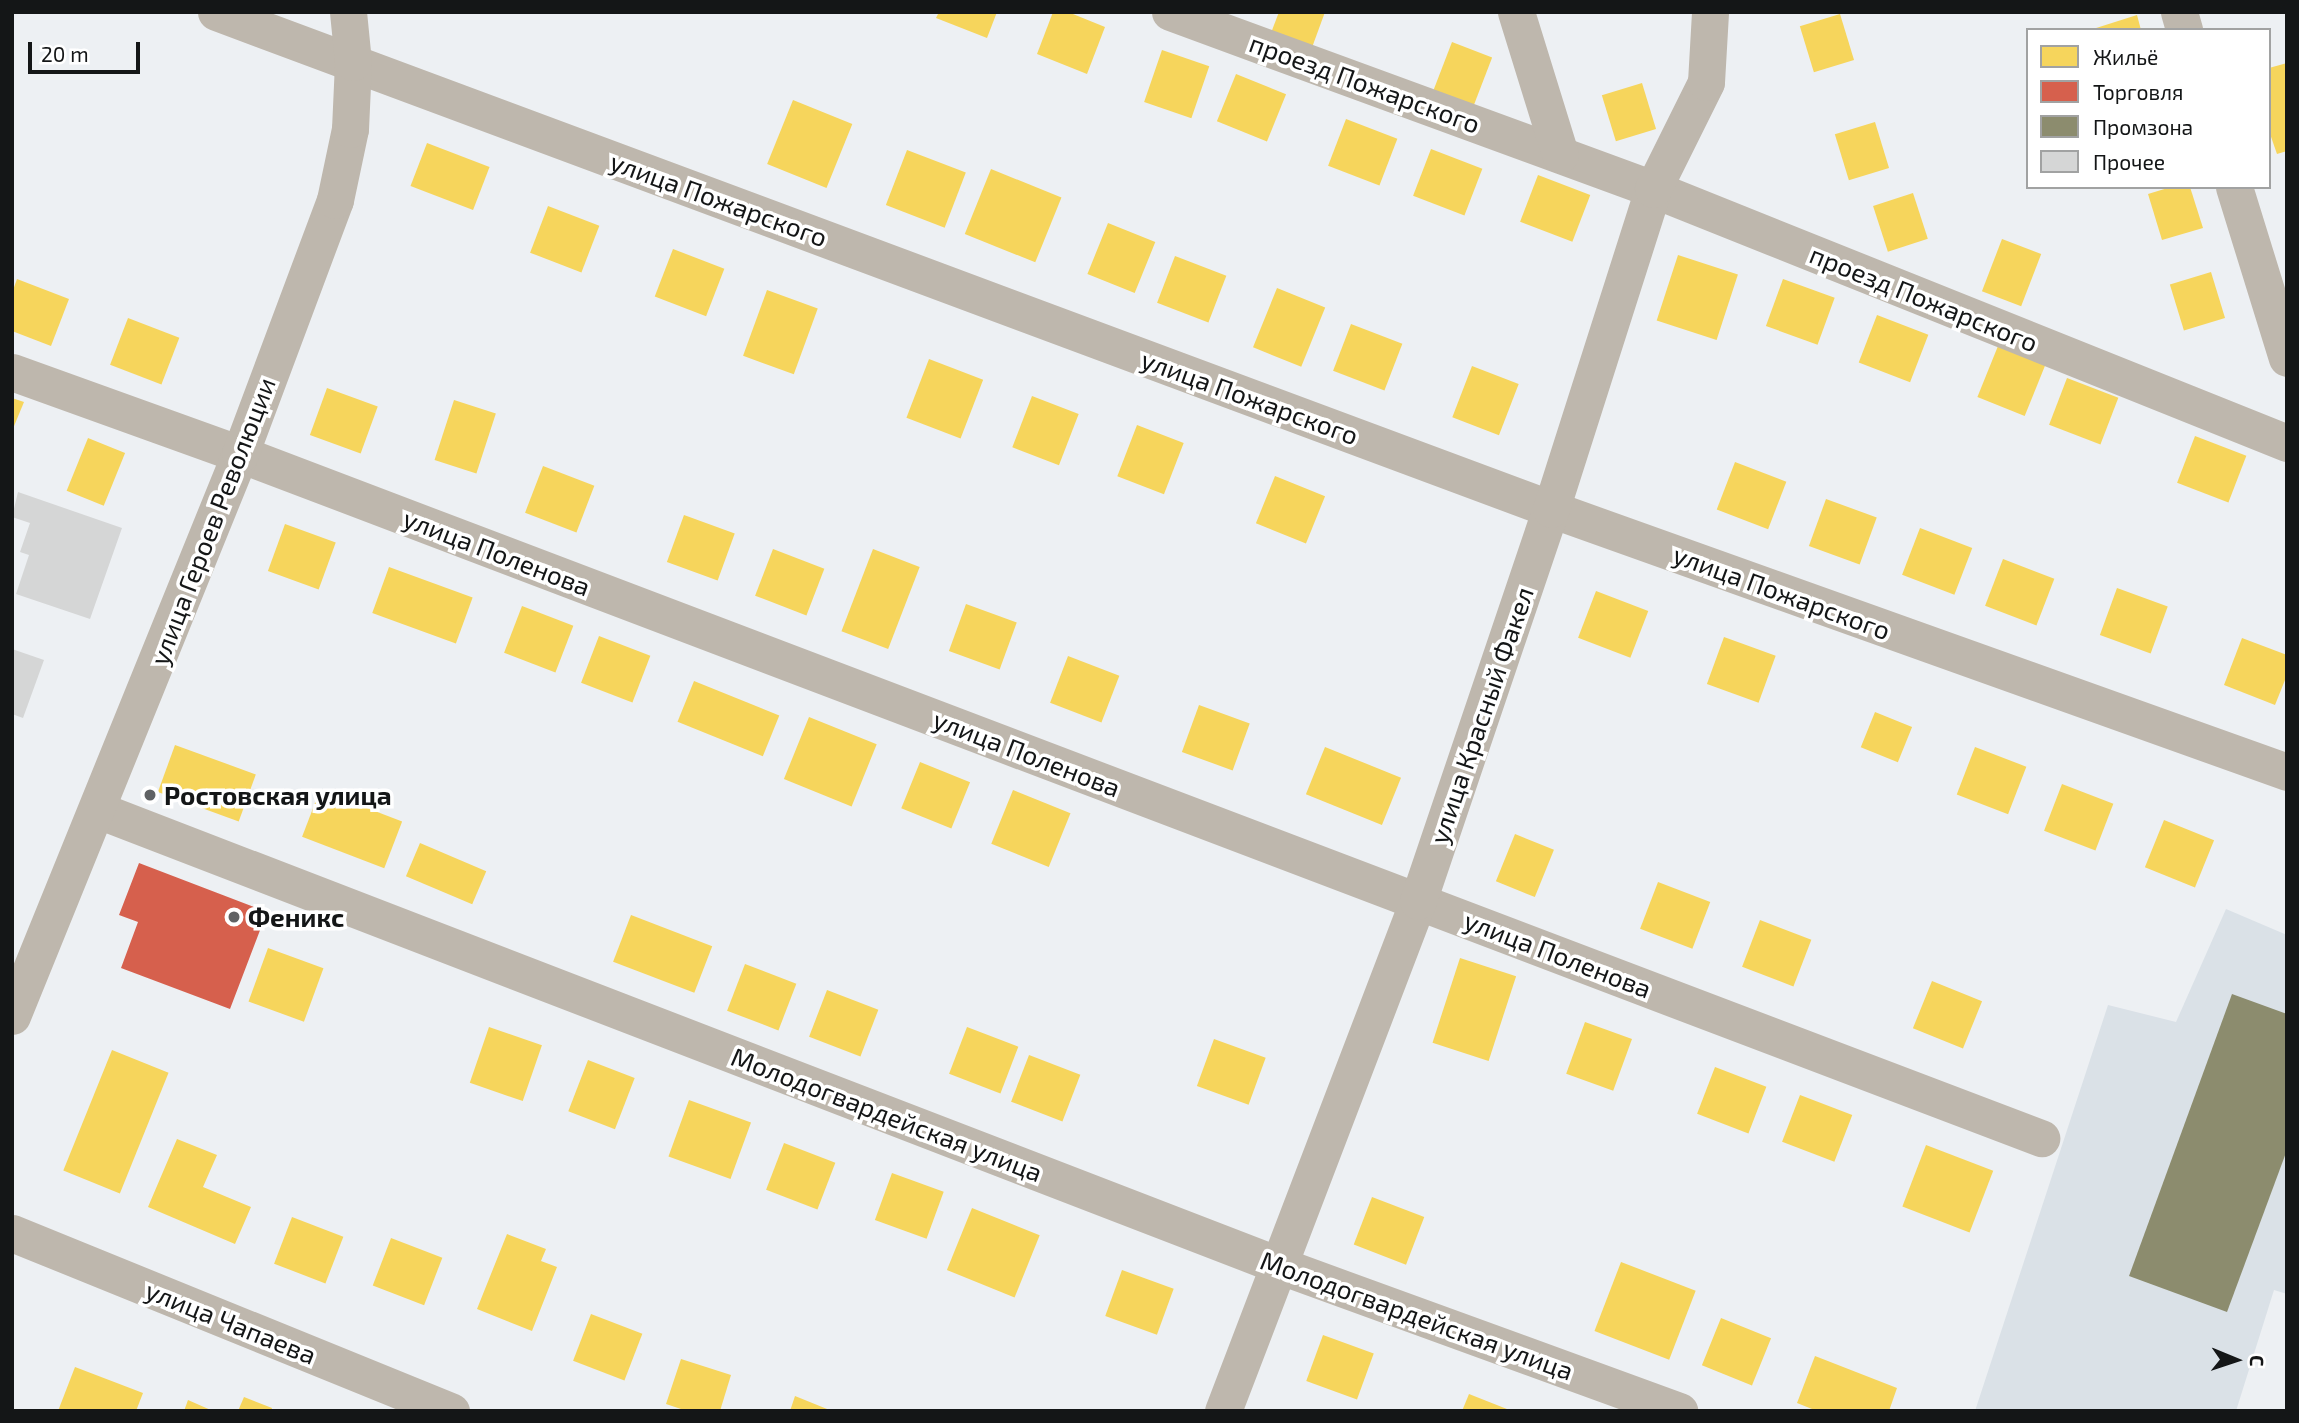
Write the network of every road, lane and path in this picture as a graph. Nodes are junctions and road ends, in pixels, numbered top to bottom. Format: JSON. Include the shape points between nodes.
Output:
{"nodes":[{"id":1,"x":216,"y":12,"type":"edge"},
{"id":2,"x":348,"y":12,"type":"edge"},
{"id":3,"x":1170,"y":12,"type":"edge"},
{"id":4,"x":1516,"y":12,"type":"edge"},
{"id":5,"x":1710,"y":12,"type":"edge"},
{"id":6,"x":352,"y":62,"type":"junction"},
{"id":7,"x":1560,"y":154,"type":"junction"},
{"id":8,"x":1653,"y":189,"type":"junction"},
{"id":9,"x":2235,"y":189,"type":"edge"},
{"id":10,"x":2287,"y":358,"type":"edge"},
{"id":11,"x":12,"y":372,"type":"edge"},
{"id":12,"x":2287,"y":443,"type":"edge"},
{"id":13,"x":240,"y":454,"type":"junction"},
{"id":14,"x":1551,"y":509,"type":"junction"},
{"id":15,"x":2287,"y":772,"type":"edge"},
{"id":16,"x":98,"y":810,"type":"junction"},
{"id":17,"x":1418,"y":901,"type":"junction"},
{"id":18,"x":12,"y":1016,"type":"edge"},
{"id":19,"x":2041,"y":1139,"type":"dead end"},
{"id":20,"x":12,"y":1233,"type":"edge"},
{"id":21,"x":1281,"y":1266,"type":"junction"},
{"id":22,"x":451,"y":1411,"type":"edge"},
{"id":23,"x":1223,"y":1411,"type":"edge"},
{"id":24,"x":1679,"y":1411,"type":"edge"}],
"edges":[{"from":1,"to":6,"type":"street","name":"улица Пожарского"},
{"from":2,"to":6,"type":"street","name":"улица Героев Революции"},
{"from":3,"to":7,"type":"street","name":"проезд Пожарского"},
{"from":4,"to":7,"type":"street"},
{"from":5,"to":8,"type":"street","name":"улица Красный Факел","via":[[1706,82]]},
{"from":6,"to":13,"type":"street","name":"улица Героев Революции","via":[[350,129],[335,200]]},
{"from":6,"to":14,"type":"street","name":"улица Пожарского"},
{"from":7,"to":8,"type":"street","name":"проезд Пожарского"},
{"from":8,"to":12,"type":"street","name":"проезд Пожарского"},
{"from":8,"to":14,"type":"street","name":"улица Красный Факел"},
{"from":9,"to":10,"type":"street"},
{"from":11,"to":13,"type":"street","name":"улица Поленова"},
{"from":13,"to":16,"type":"street","name":"улица Героев Революции"},
{"from":13,"to":17,"type":"street","name":"улица Поленова"},
{"from":14,"to":15,"type":"street","name":"улица Пожарского"},
{"from":14,"to":17,"type":"street","name":"улица Красный Факел"},
{"from":16,"to":18,"type":"street","name":"улица Героев Революции"},
{"from":16,"to":21,"type":"street","name":"Молодогвардейская улица"},
{"from":17,"to":19,"type":"street","name":"улица Поленова"},
{"from":17,"to":21,"type":"street","name":"улица Красный Факел"},
{"from":20,"to":22,"type":"street","name":"улица Чапаева"},
{"from":21,"to":23,"type":"street","name":"улица Красный Факел"},
{"from":21,"to":24,"type":"street","name":"Молодогвардейская улица"}]}
